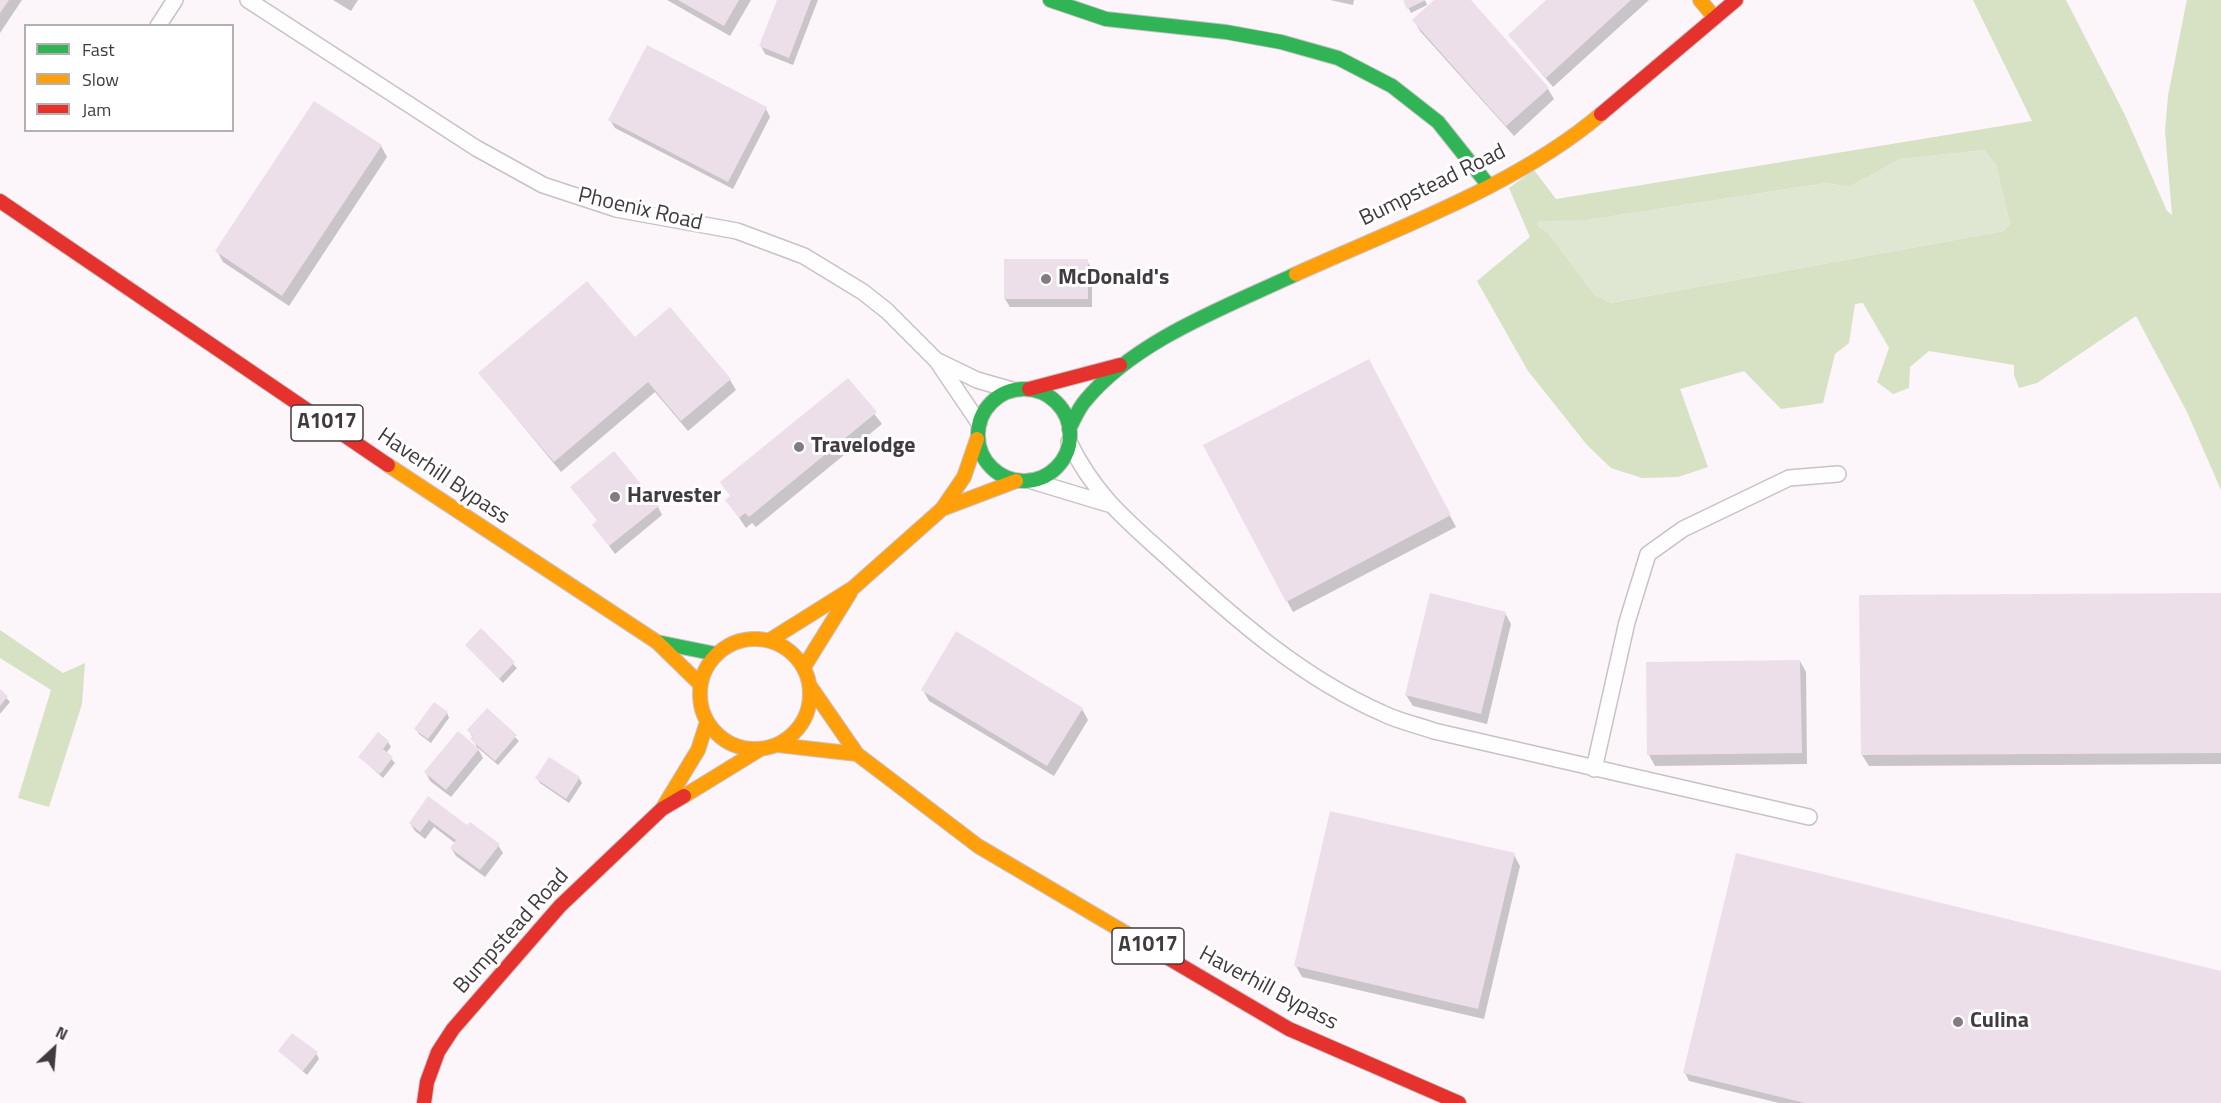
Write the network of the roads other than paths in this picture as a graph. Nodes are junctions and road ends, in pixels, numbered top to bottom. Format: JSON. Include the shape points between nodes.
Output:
{"nodes":[{"id":1,"x":175,"y":0,"type":"edge"},
{"id":2,"x":248,"y":0,"type":"edge"},
{"id":3,"x":1050,"y":0,"type":"edge"},
{"id":4,"x":1700,"y":0,"type":"edge"},
{"id":5,"x":1736,"y":0,"type":"edge"},
{"id":6,"x":1714,"y":17,"type":"junction"},
{"id":7,"x":159,"y":24,"type":"edge"},
{"id":8,"x":1489,"y":186,"type":"junction"},
{"id":9,"x":0,"y":201,"type":"edge"},
{"id":10,"x":937,"y":361,"type":"junction"},
{"id":11,"x":1121,"y":365,"type":"junction"},
{"id":12,"x":1029,"y":389,"type":"junction"},
{"id":13,"x":1012,"y":390,"type":"junction"},
{"id":14,"x":979,"y":423,"type":"junction"},
{"id":15,"x":1069,"y":436,"type":"junction"},
{"id":16,"x":977,"y":439,"type":"junction"},
{"id":17,"x":1838,"y":474,"type":"dead end"},
{"id":18,"x":1024,"y":481,"type":"junction"},
{"id":19,"x":1108,"y":504,"type":"junction"},
{"id":20,"x":942,"y":509,"type":"junction"},
{"id":21,"x":853,"y":588,"type":"junction"},
{"id":22,"x":770,"y":640,"type":"junction"},
{"id":23,"x":657,"y":642,"type":"junction"},
{"id":24,"x":716,"y":654,"type":"junction"},
{"id":25,"x":804,"y":668,"type":"junction"},
{"id":26,"x":700,"y":684,"type":"junction"},
{"id":27,"x":810,"y":686,"type":"junction"},
{"id":28,"x":707,"y":722,"type":"junction"},
{"id":29,"x":778,"y":745,"type":"junction"},
{"id":30,"x":759,"y":750,"type":"junction"},
{"id":31,"x":857,"y":754,"type":"junction"},
{"id":32,"x":1594,"y":769,"type":"junction"},
{"id":33,"x":662,"y":809,"type":"junction"},
{"id":34,"x":1809,"y":817,"type":"dead end"},
{"id":35,"x":424,"y":1103,"type":"edge"},
{"id":36,"x":1459,"y":1103,"type":"edge"}],
"edges":[{"from":1,"to":7,"type":"street"},
{"from":2,"to":10,"type":"street","name":"Phoenix Road","via":[[476,148],[543,185],[615,209],[737,231],[804,256],[871,299]]},
{"from":3,"to":8,"type":"main road","via":[[1106,19],[1270,40],[1338,58],[1392,86],[1438,122]]},
{"from":4,"to":6,"type":"main road"},
{"from":5,"to":6,"type":"main road","name":"Bumpstead Road"},
{"from":6,"to":8,"type":"main road","name":"Bumpstead Road","via":[[1580,132]]},
{"from":8,"to":11,"type":"main road","name":"Bumpstead Road","via":[[1199,319]]},
{"from":9,"to":23,"type":"main road","name":"Haverhill Bypass","number":"A1017","via":[[494,537]]},
{"from":10,"to":13,"type":"street","name":"Phoenix Road","via":[[977,380]]},
{"from":10,"to":14,"type":"street","name":"Phoenix Road"},
{"from":11,"to":12,"type":"main road","name":"Bumpstead Road"},
{"from":11,"to":15,"type":"main road","name":"Bumpstead Road","via":[[1084,402]]},
{"from":12,"to":13,"type":"main road"},
{"from":12,"to":15,"type":"main road","via":[[1058,404],[1065,415]]},
{"from":13,"to":14,"type":"main road","via":[[986,408]]},
{"from":14,"to":16,"type":"main road"},
{"from":15,"to":18,"type":"main road","via":[[1057,467],[1045,476]]},
{"from":15,"to":19,"type":"street","via":[[1081,467]]},
{"from":16,"to":18,"type":"main road","via":[[990,467],[1002,476]]},
{"from":16,"to":20,"type":"main road","via":[[964,477]]},
{"from":17,"to":32,"type":"street","via":[[1789,478],[1683,529],[1648,554],[1627,622]]},
{"from":18,"to":19,"type":"street"},
{"from":18,"to":20,"type":"main road"},
{"from":19,"to":32,"type":"street","via":[[1280,655],[1382,714],[1434,731]]},
{"from":20,"to":21,"type":"main road"},
{"from":21,"to":22,"type":"main road"},
{"from":21,"to":25,"type":"main road"},
{"from":22,"to":24,"type":"main road","via":[[741,641]]},
{"from":22,"to":25,"type":"main road","via":[[792,652]]},
{"from":23,"to":24,"type":"main road","name":"Haverhill Bypass","number":"A1017"},
{"from":23,"to":26,"type":"main road","name":"Haverhill Bypass","number":"A1017"},
{"from":24,"to":26,"type":"main road"},
{"from":25,"to":27,"type":"main road"},
{"from":26,"to":28,"type":"main road","via":[[700,704]]},
{"from":27,"to":29,"type":"main road","via":[[805,718],[794,734]]},
{"from":27,"to":31,"type":"main road","name":"Haverhill Bypass","number":"A1017"},
{"from":28,"to":30,"type":"main road","via":[[719,737],[736,746]]},
{"from":28,"to":33,"type":"main road","name":"Bumpstead Road","via":[[698,750]]},
{"from":29,"to":30,"type":"main road"},
{"from":29,"to":31,"type":"main road"},
{"from":30,"to":33,"type":"main road","name":"Bumpstead Road"},
{"from":31,"to":36,"type":"main road","name":"Haverhill Bypass","number":"A1017","via":[[978,846],[1289,1029]]},
{"from":32,"to":34,"type":"street"},
{"from":33,"to":35,"type":"main road","name":"Bumpstead Road","via":[[560,906],[453,1029],[438,1052]]}]}
